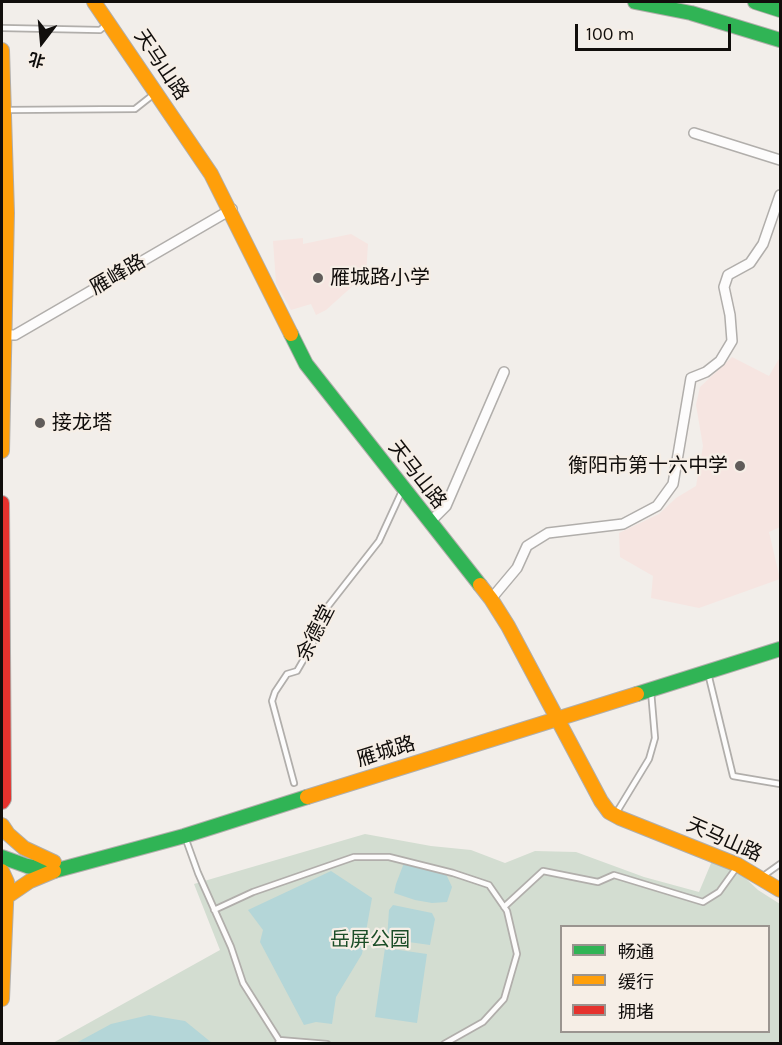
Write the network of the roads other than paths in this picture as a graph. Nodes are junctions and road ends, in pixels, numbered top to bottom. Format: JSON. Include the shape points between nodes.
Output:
{"nodes":[{"id":1,"x":94,"y":2,"type":"edge"},
{"id":2,"x":102,"y":2,"type":"edge"},
{"id":3,"x":635,"y":2,"type":"edge"},
{"id":4,"x":754,"y":2,"type":"edge"},
{"id":5,"x":780,"y":10,"type":"edge"},
{"id":6,"x":109,"y":22,"type":"junction"},
{"id":7,"x":2,"y":28,"type":"edge"},
{"id":8,"x":780,"y":40,"type":"edge"},
{"id":9,"x":2,"y":50,"type":"edge"},
{"id":10,"x":156,"y":92,"type":"junction"},
{"id":11,"x":3,"y":110,"type":"edge"},
{"id":12,"x":694,"y":133,"type":"dead end"},
{"id":13,"x":780,"y":160,"type":"edge"},
{"id":14,"x":780,"y":195,"type":"edge"},
{"id":15,"x":231,"y":209,"type":"junction"},
{"id":16,"x":3,"y":335,"type":"edge"},
{"id":17,"x":504,"y":372,"type":"dead end"},
{"id":18,"x":2,"y":451,"type":"edge"},
{"id":19,"x":403,"y":489,"type":"junction"},
{"id":20,"x":2,"y":503,"type":"edge"},
{"id":21,"x":433,"y":519,"type":"junction"},
{"id":22,"x":493,"y":597,"type":"junction"},
{"id":23,"x":780,"y":642,"type":"edge"},
{"id":24,"x":780,"y":649,"type":"edge"},
{"id":25,"x":708,"y":672,"type":"junction"},
{"id":26,"x":651,"y":690,"type":"junction"},
{"id":27,"x":558,"y":715,"type":"junction"},
{"id":28,"x":294,"y":783,"type":"dead end"},
{"id":29,"x":780,"y":784,"type":"edge"},
{"id":30,"x":2,"y":802,"type":"edge"},
{"id":31,"x":618,"y":810,"type":"junction"},
{"id":32,"x":2,"y":825,"type":"edge"},
{"id":33,"x":184,"y":836,"type":"junction"},
{"id":34,"x":2,"y":847,"type":"edge"},
{"id":35,"x":2,"y":857,"type":"edge"},
{"id":36,"x":780,"y":864,"type":"edge"},
{"id":37,"x":738,"y":865,"type":"junction"},
{"id":38,"x":54,"y":866,"type":"junction"},
{"id":39,"x":2,"y":871,"type":"edge"},
{"id":40,"x":766,"y":874,"type":"junction"},
{"id":41,"x":780,"y":882,"type":"edge"},
{"id":42,"x":780,"y":890,"type":"edge"},
{"id":43,"x":4,"y":901,"type":"edge"},
{"id":44,"x":504,"y":907,"type":"junction"},
{"id":45,"x":214,"y":910,"type":"junction"},
{"id":46,"x":2,"y":999,"type":"edge"},
{"id":47,"x":280,"y":1042,"type":"edge"},
{"id":48,"x":327,"y":1044,"type":"edge"},
{"id":49,"x":444,"y":1044,"type":"edge"}],
"edges":[{"from":1,"to":6,"type":"main road","name":"天马山路"},
{"from":2,"to":15,"type":"main road","name":"天马山路","via":[[213,170]]},
{"from":3,"to":8,"type":"main road","via":[[691,13]]},
{"from":4,"to":5,"type":"main road"},
{"from":6,"to":7,"type":"lane","via":[[100,30]]},
{"from":6,"to":10,"type":"main road","name":"天马山路"},
{"from":9,"to":11,"type":"main road"},
{"from":10,"to":11,"type":"lane","via":[[135,109]]},
{"from":10,"to":15,"type":"main road","name":"天马山路"},
{"from":11,"to":16,"type":"main road","via":[[7,213]]},
{"from":12,"to":13,"type":"street"},
{"from":14,"to":22,"type":"street","via":[[763,244],[750,263],[728,275],[724,287],[732,341],[720,362],[692,378],[673,484],[657,506],[623,524],[548,533],[527,546],[517,568]]},
{"from":15,"to":16,"type":"street","name":"雁峰路","via":[[15,335]]},
{"from":15,"to":19,"type":"main road","name":"天马山路","via":[[306,364]]},
{"from":15,"to":21,"type":"main road","name":"天马山路","via":[[310,362]]},
{"from":16,"to":18,"type":"main road"},
{"from":17,"to":21,"type":"street","via":[[446,506]]},
{"from":19,"to":22,"type":"main road","name":"天马山路"},
{"from":19,"to":28,"type":"lane","name":"余德堂","via":[[379,541],[325,610],[297,671],[286,674],[275,692],[272,701]]},
{"from":20,"to":30,"type":"main road"},
{"from":21,"to":22,"type":"main road","name":"天马山路"},
{"from":22,"to":27,"type":"main road","name":"天马山路"},
{"from":23,"to":27,"type":"main road","name":"雁城路"},
{"from":24,"to":25,"type":"main road","name":"雁城路"},
{"from":25,"to":26,"type":"main road","name":"雁城路"},
{"from":25,"to":29,"type":"lane","via":[[734,776]]},
{"from":26,"to":27,"type":"main road","name":"雁城路"},
{"from":26,"to":31,"type":"lane","via":[[655,738],[649,759]]},
{"from":27,"to":31,"type":"main road","name":"天马山路","via":[[604,796]]},
{"from":27,"to":33,"type":"main road","name":"雁城路"},
{"from":27,"to":37,"type":"main road","name":"天马山路","via":[[609,812]]},
{"from":27,"to":38,"type":"main road","name":"雁城路"},
{"from":31,"to":40,"type":"main road","name":"天马山路","via":[[742,859]]},
{"from":32,"to":38,"type":"main road","via":[[24,848]]},
{"from":33,"to":38,"type":"main road","name":"雁城路"},
{"from":33,"to":45,"type":"lane"},
{"from":34,"to":38,"type":"main road","name":"雁城路"},
{"from":35,"to":38,"type":"main road","name":"雁城路","via":[[27,866]]},
{"from":36,"to":40,"type":"lane"},
{"from":37,"to":42,"type":"main road","name":"天马山路"},
{"from":37,"to":44,"type":"lane","via":[[720,892],[703,902],[614,875],[598,882],[543,871]]},
{"from":38,"to":43,"type":"main road"},
{"from":39,"to":43,"type":"main road","via":[[7,882]]},
{"from":40,"to":41,"type":"main road","name":"天马山路"},
{"from":43,"to":46,"type":"main road"},
{"from":44,"to":45,"type":"lane","via":[[489,885],[389,857],[354,857],[253,892]]},
{"from":44,"to":49,"type":"lane","via":[[517,954],[504,999],[483,1022]]},
{"from":45,"to":47,"type":"lane","via":[[243,983]]},
{"from":47,"to":48,"type":"lane"}]}
